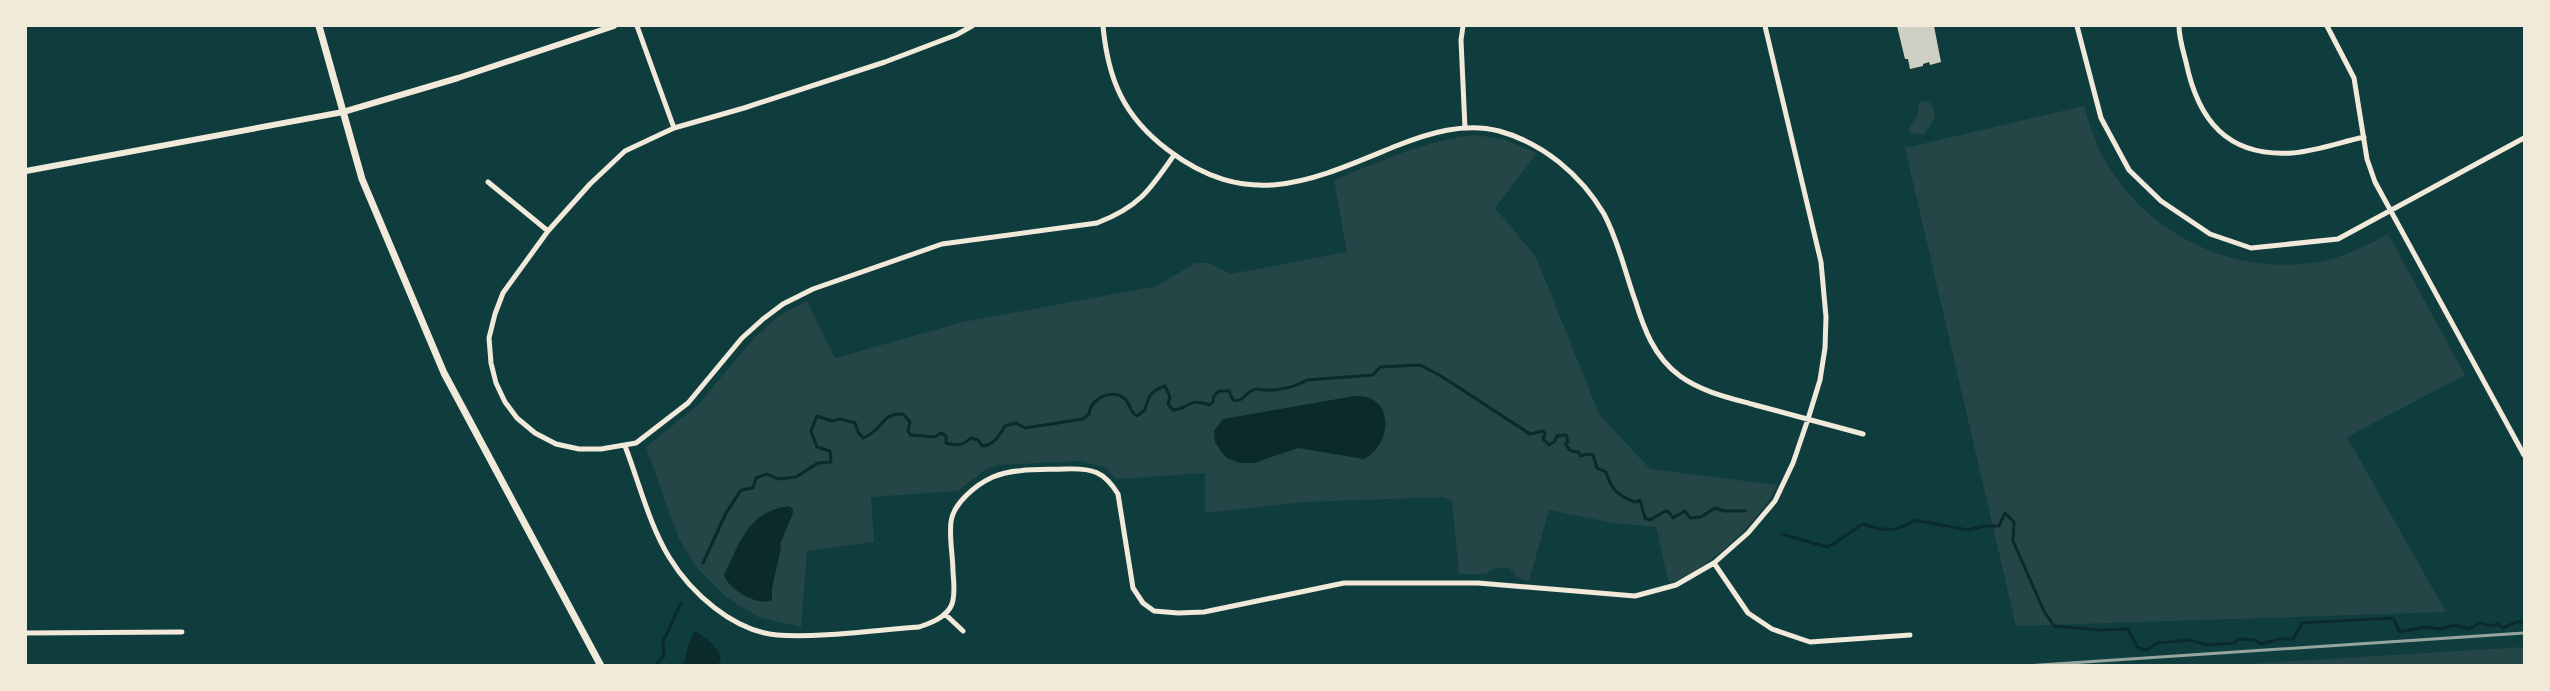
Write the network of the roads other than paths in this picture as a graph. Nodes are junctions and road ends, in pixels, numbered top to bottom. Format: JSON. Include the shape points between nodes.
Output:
{"nodes":[{"id":1,"x":319,"y":26,"type":"edge"},
{"id":2,"x":614,"y":26,"type":"edge"},
{"id":3,"x":638,"y":26,"type":"edge"},
{"id":4,"x":972,"y":26,"type":"edge"},
{"id":5,"x":1103,"y":26,"type":"edge"},
{"id":6,"x":1463,"y":26,"type":"edge"},
{"id":7,"x":1765,"y":26,"type":"edge"},
{"id":8,"x":2077,"y":26,"type":"edge"},
{"id":9,"x":2179,"y":26,"type":"edge"},
{"id":10,"x":2327,"y":26,"type":"edge"},
{"id":11,"x":343,"y":112,"type":"junction"},
{"id":12,"x":674,"y":128,"type":"junction"},
{"id":13,"x":1465,"y":128,"type":"junction"},
{"id":14,"x":2364,"y":137,"type":"junction"},
{"id":15,"x":2524,"y":138,"type":"edge"},
{"id":16,"x":1174,"y":155,"type":"junction"},
{"id":17,"x":26,"y":171,"type":"edge"},
{"id":18,"x":488,"y":182,"type":"dead end"},
{"id":19,"x":2391,"y":211,"type":"junction"},
{"id":20,"x":548,"y":231,"type":"junction"},
{"id":21,"x":1808,"y":419,"type":"junction"},
{"id":22,"x":1863,"y":434,"type":"dead end"},
{"id":23,"x":626,"y":446,"type":"junction"},
{"id":24,"x":2524,"y":455,"type":"edge"},
{"id":25,"x":1714,"y":563,"type":"junction"},
{"id":26,"x":945,"y":614,"type":"junction"},
{"id":27,"x":963,"y":631,"type":"dead end"},
{"id":28,"x":182,"y":632,"type":"dead end"},
{"id":29,"x":26,"y":633,"type":"edge"},
{"id":30,"x":1910,"y":635,"type":"dead end"},
{"id":31,"x":601,"y":666,"type":"edge"}],
"edges":[{"from":1,"to":11,"type":"main road"},
{"from":2,"to":11,"type":"street"},
{"from":3,"to":12,"type":"street"},
{"from":4,"to":12,"type":"street","via":[[885,62]]},
{"from":5,"to":16,"type":"street","via":[[1117,91],[1149,136]]},
{"from":6,"to":13,"type":"street"},
{"from":7,"to":21,"type":"street","via":[[1824,289],[1825,348]]},
{"from":8,"to":19,"type":"street","via":[[2101,118],[2129,170],[2161,201],[2210,234],[2251,248],[2338,239]]},
{"from":9,"to":14,"type":"street","via":[[2192,91],[2216,129],[2234,142],[2259,151],[2292,153]]},
{"from":10,"to":14,"type":"street","via":[[2354,78]]},
{"from":11,"to":17,"type":"street"},
{"from":11,"to":31,"type":"main road","via":[[362,179],[444,374]]},
{"from":12,"to":20,"type":"street","via":[[625,151]]},
{"from":13,"to":16,"type":"street","via":[[1420,137],[1293,184],[1248,186],[1219,178]]},
{"from":13,"to":21,"type":"street","via":[[1497,130],[1538,147],[1581,183],[1605,215],[1653,349],[1679,376],[1706,390]]},
{"from":14,"to":19,"type":"street","via":[[2375,182]]},
{"from":15,"to":19,"type":"street"},
{"from":16,"to":23,"type":"street","via":[[1143,198],[1106,220],[942,244],[813,289],[783,304],[742,338],[688,403],[636,443]]},
{"from":18,"to":20,"type":"street"},
{"from":19,"to":24,"type":"street"},
{"from":20,"to":23,"type":"street","via":[[504,293],[495,314],[489,338],[496,383],[517,418],[556,444],[579,449]]},
{"from":21,"to":22,"type":"street"},
{"from":21,"to":25,"type":"street","via":[[1775,501],[1748,533]]},
{"from":23,"to":26,"type":"street","via":[[669,558],[696,590],[731,620],[753,630],[799,635],[919,627]]},
{"from":25,"to":26,"type":"street","via":[[1676,585],[1635,596],[1478,584],[1344,583],[1204,612],[1154,610],[1143,603],[1133,588],[1122,512],[1112,483],[1101,473],[1082,468],[1009,472],[994,476],[966,495],[951,520],[954,586],[952,605]]},
{"from":25,"to":30,"type":"street","via":[[1748,613],[1772,629],[1810,642]]},
{"from":26,"to":27,"type":"street"},
{"from":28,"to":29,"type":"street"}]}
